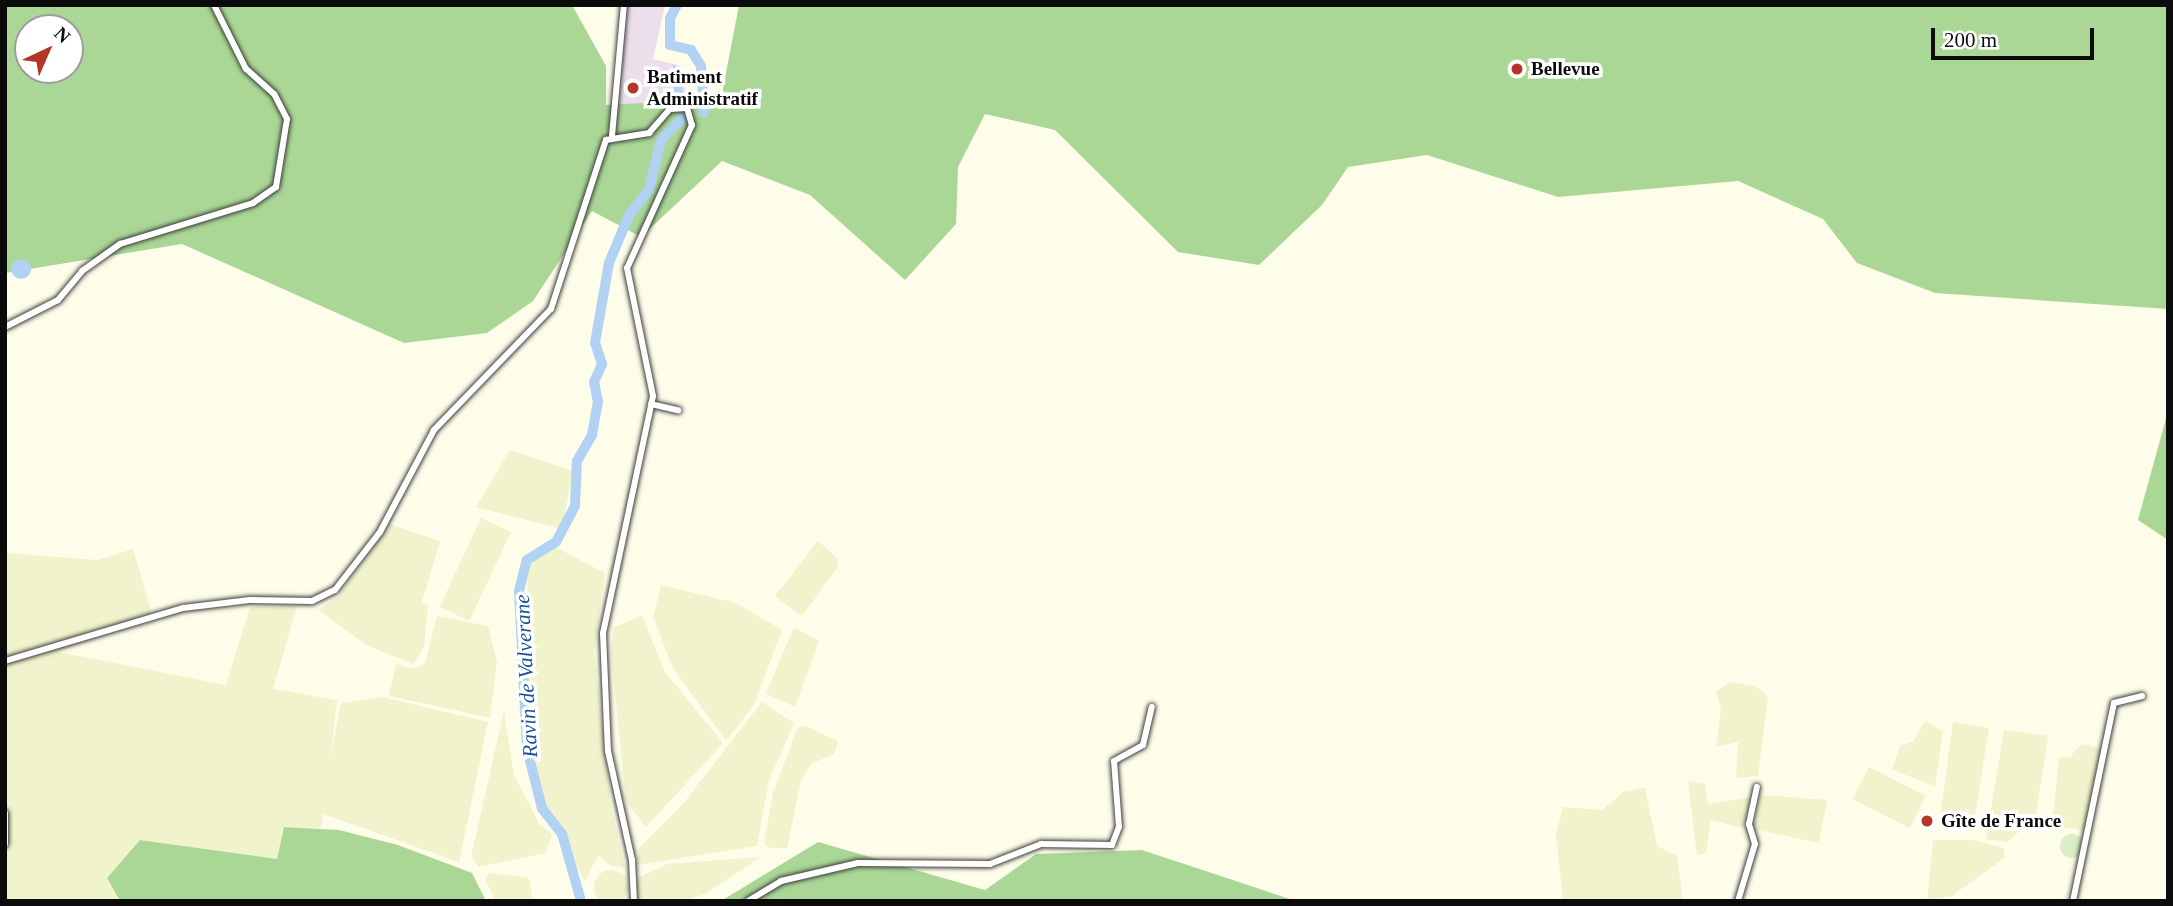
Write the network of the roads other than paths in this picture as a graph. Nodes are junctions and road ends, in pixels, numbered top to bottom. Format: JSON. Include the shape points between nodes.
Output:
{"nodes":[{"id":1,"x":214,"y":5,"type":"edge"},
{"id":2,"x":624,"y":5,"type":"edge"},
{"id":3,"x":612,"y":136,"type":"junction"},
{"id":4,"x":5,"y":327,"type":"edge"},
{"id":5,"x":651,"y":404,"type":"junction"},
{"id":6,"x":678,"y":410,"type":"dead end"},
{"id":7,"x":5,"y":661,"type":"edge"},
{"id":8,"x":2142,"y":696,"type":"dead end"},
{"id":9,"x":1152,"y":707,"type":"dead end"},
{"id":10,"x":1757,"y":789,"type":"dead end"},
{"id":11,"x":5,"y":813,"type":"edge"},
{"id":12,"x":5,"y":844,"type":"edge"},
{"id":13,"x":634,"y":901,"type":"edge"},
{"id":14,"x":748,"y":901,"type":"edge"},
{"id":15,"x":1738,"y":901,"type":"edge"},
{"id":16,"x":2073,"y":901,"type":"edge"}],
"edges":[{"from":1,"to":4,"type":"street","via":[[246,69],[274,94],[287,119],[276,187],[224,214],[120,244],[82,271],[58,300]]},
{"from":2,"to":3,"type":"street"},
{"from":3,"to":5,"type":"street","via":[[649,133],[670,109],[692,110],[692,125],[660,204],[627,268],[654,383]]},
{"from":3,"to":7,"type":"street","via":[[551,309],[434,430],[380,532],[335,590],[312,601],[250,600],[183,608]]},
{"from":5,"to":6,"type":"street"},
{"from":5,"to":13,"type":"street","via":[[603,633],[608,751],[632,860]]},
{"from":8,"to":16,"type":"street","via":[[2114,703]]},
{"from":9,"to":14,"type":"street","via":[[1141,748],[1114,761],[1119,827],[1112,845],[1041,844],[990,864],[858,863],[781,881]]},
{"from":10,"to":15,"type":"street","via":[[1749,824],[1755,844]]},
{"from":11,"to":12,"type":"street"}]}
